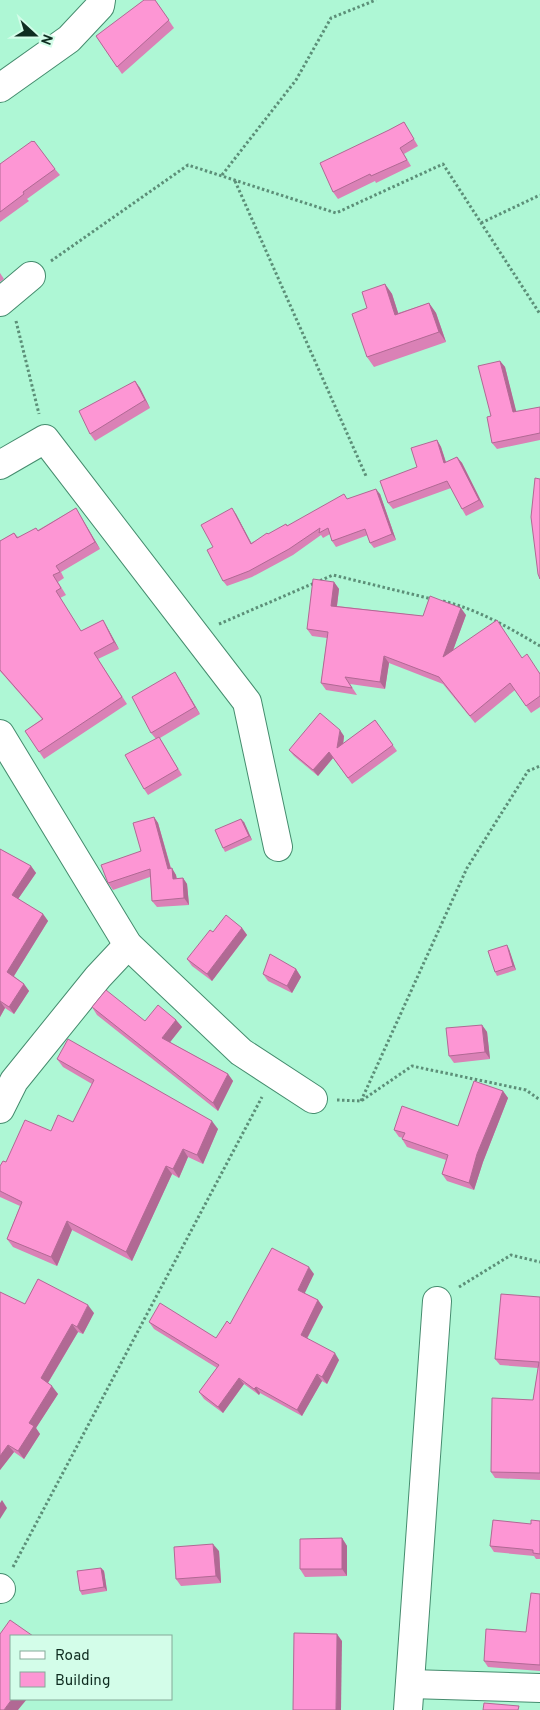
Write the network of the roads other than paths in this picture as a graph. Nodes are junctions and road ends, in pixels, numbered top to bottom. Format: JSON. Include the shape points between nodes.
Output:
{"nodes":[{"id":1,"x":101,"y":0,"type":"edge"},
{"id":2,"x":0,"y":88,"type":"edge"},
{"id":3,"x":30,"y":276,"type":"road end"},
{"id":4,"x":5,"y":298,"type":"edge"},
{"id":5,"x":0,"y":465,"type":"edge"},
{"id":6,"x":0,"y":734,"type":"edge"},
{"id":7,"x":278,"y":846,"type":"dead end"},
{"id":8,"x":128,"y":945,"type":"junction"},
{"id":9,"x":313,"y":1099,"type":"road end"},
{"id":10,"x":0,"y":1109,"type":"edge"},
{"id":11,"x":438,"y":1301,"type":"road end"},
{"id":12,"x":540,"y":1688,"type":"edge"},
{"id":13,"x":409,"y":1697,"type":"edge"}],
"edges":[{"from":1,"to":2,"type":"street","via":[[100,6],[69,39]]},
{"from":3,"to":4,"type":"street"},
{"from":5,"to":7,"type":"street","via":[[45,439],[247,702]]},
{"from":6,"to":8,"type":"street"},
{"from":8,"to":9,"type":"street","via":[[241,1052]]},
{"from":8,"to":10,"type":"street","via":[[14,1081]]},
{"from":11,"to":13,"type":"street"},
{"from":12,"to":13,"type":"street"}]}
